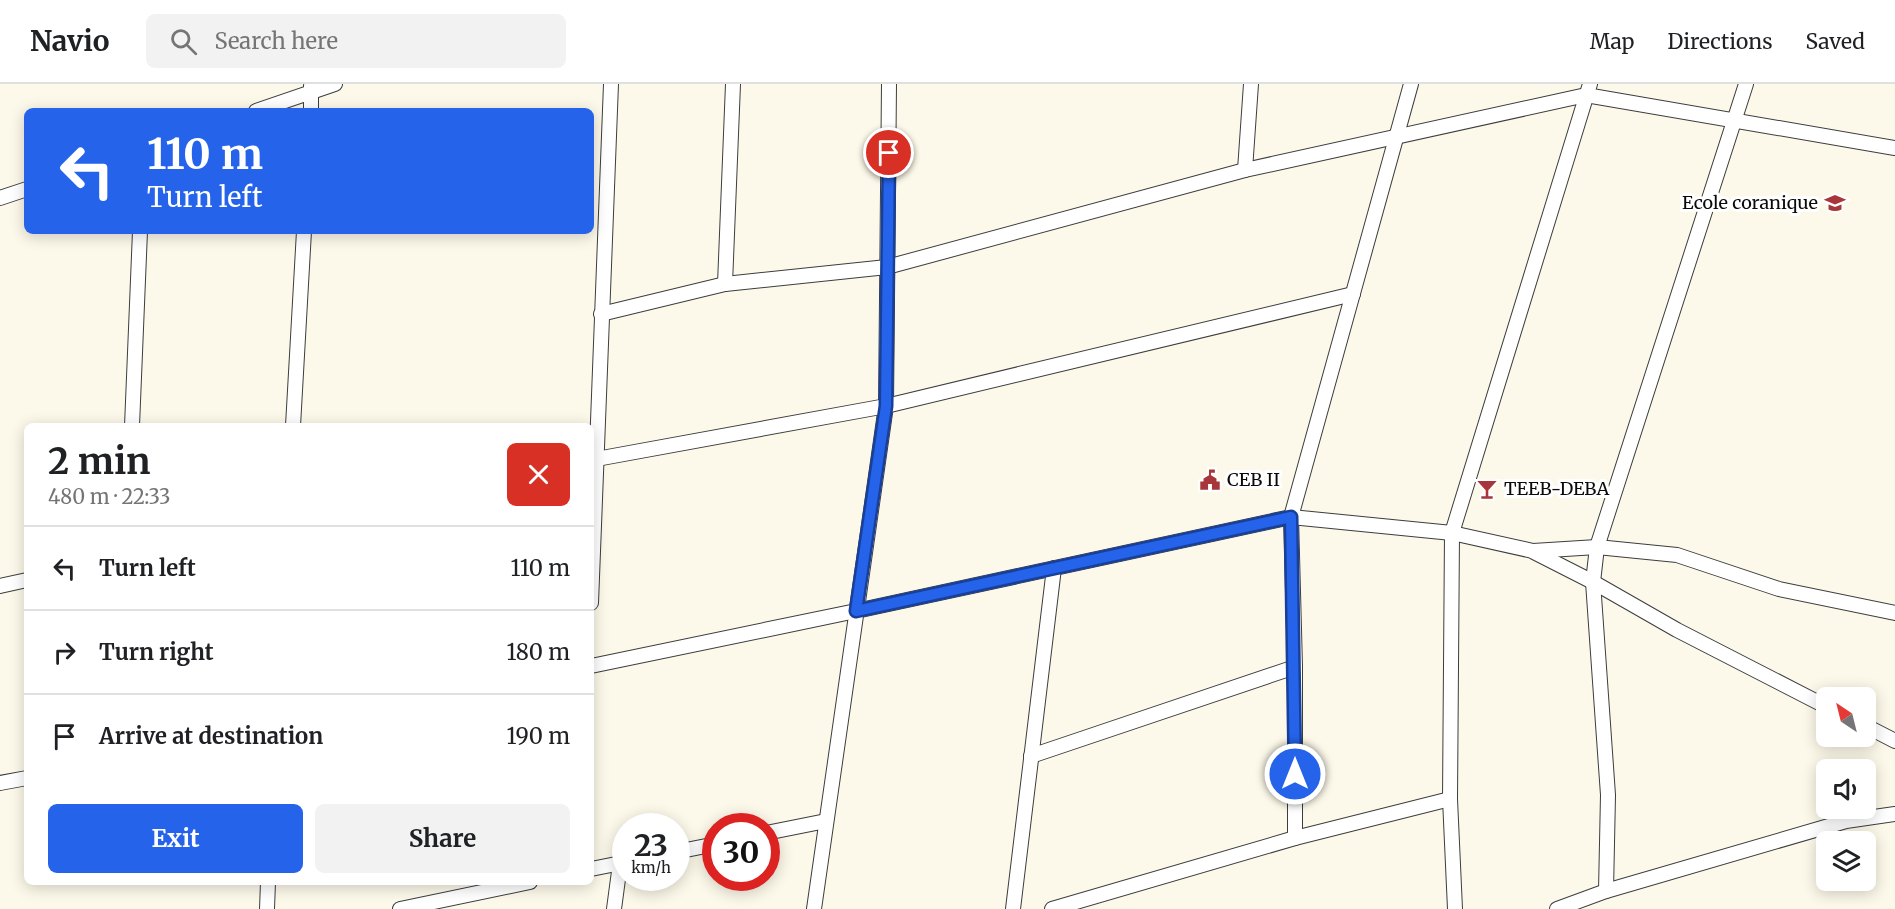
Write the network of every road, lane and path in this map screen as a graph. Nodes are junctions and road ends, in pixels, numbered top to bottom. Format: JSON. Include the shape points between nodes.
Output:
{"nodes":[{"id":1,"x":335,"y":84,"type":"edge"},
{"id":2,"x":610,"y":84,"type":"edge"},
{"id":3,"x":733,"y":84,"type":"edge"},
{"id":4,"x":889,"y":84,"type":"edge"},
{"id":5,"x":1251,"y":84,"type":"edge"},
{"id":6,"x":1411,"y":84,"type":"edge"},
{"id":7,"x":1746,"y":84,"type":"edge"},
{"id":8,"x":311,"y":88,"type":"edge"},
{"id":9,"x":1588,"y":89,"type":"edge"},
{"id":10,"x":263,"y":108,"type":"edge"},
{"id":11,"x":310,"y":108,"type":"edge"},
{"id":12,"x":1735,"y":120,"type":"junction"},
{"id":13,"x":1397,"y":138,"type":"junction"},
{"id":14,"x":1895,"y":148,"type":"edge"},
{"id":15,"x":1245,"y":170,"type":"junction"},
{"id":16,"x":24,"y":190,"type":"edge"},
{"id":17,"x":0,"y":198,"type":"edge"},
{"id":18,"x":140,"y":234,"type":"edge"},
{"id":19,"x":304,"y":234,"type":"edge"},
{"id":20,"x":887,"y":267,"type":"junction"},
{"id":21,"x":725,"y":284,"type":"junction"},
{"id":22,"x":1353,"y":294,"type":"junction"},
{"id":23,"x":601,"y":314,"type":"junction"},
{"id":24,"x":886,"y":406,"type":"junction"},
{"id":25,"x":132,"y":423,"type":"edge"},
{"id":26,"x":293,"y":423,"type":"edge"},
{"id":27,"x":594,"y":441,"type":"edge"},
{"id":28,"x":594,"y":459,"type":"edge"},
{"id":29,"x":1291,"y":517,"type":"junction"},
{"id":30,"x":1452,"y":532,"type":"junction"},
{"id":31,"x":1597,"y":547,"type":"junction"},
{"id":32,"x":1533,"y":551,"type":"junction"},
{"id":33,"x":1054,"y":568,"type":"junction"},
{"id":34,"x":24,"y":581,"type":"edge"},
{"id":35,"x":1593,"y":582,"type":"junction"},
{"id":36,"x":0,"y":586,"type":"edge"},
{"id":37,"x":856,"y":611,"type":"junction"},
{"id":38,"x":1895,"y":613,"type":"edge"},
{"id":39,"x":594,"y":665,"type":"edge"},
{"id":40,"x":1295,"y":668,"type":"junction"},
{"id":41,"x":1816,"y":701,"type":"edge"},
{"id":42,"x":1876,"y":731,"type":"edge"},
{"id":43,"x":1895,"y":741,"type":"edge"},
{"id":44,"x":1031,"y":756,"type":"junction"},
{"id":45,"x":24,"y":779,"type":"edge"},
{"id":46,"x":0,"y":783,"type":"edge"},
{"id":47,"x":1450,"y":799,"type":"junction"},
{"id":48,"x":1895,"y":814,"type":"edge"},
{"id":49,"x":826,"y":821,"type":"junction"},
{"id":50,"x":780,"y":830,"type":"edge"},
{"id":51,"x":1296,"y":838,"type":"junction"},
{"id":52,"x":612,"y":865,"type":"edge"},
{"id":53,"x":594,"y":868,"type":"edge"},
{"id":54,"x":268,"y":885,"type":"edge"},
{"id":55,"x":520,"y":885,"type":"edge"},
{"id":56,"x":618,"y":891,"type":"edge"},
{"id":57,"x":1606,"y":891,"type":"junction"},
{"id":58,"x":463,"y":902,"type":"edge"},
{"id":59,"x":267,"y":909,"type":"edge"},
{"id":60,"x":400,"y":909,"type":"edge"},
{"id":61,"x":614,"y":909,"type":"edge"},
{"id":62,"x":814,"y":909,"type":"edge"},
{"id":63,"x":1012,"y":909,"type":"edge"},
{"id":64,"x":1052,"y":909,"type":"edge"},
{"id":65,"x":1455,"y":909,"type":"edge"},
{"id":66,"x":1557,"y":909,"type":"edge"}],
"edges":[{"from":1,"to":8,"type":"street"},
{"from":2,"to":23,"type":"street"},
{"from":3,"to":21,"type":"street"},
{"from":4,"to":20,"type":"street"},
{"from":5,"to":15,"type":"street"},
{"from":6,"to":13,"type":"street"},
{"from":7,"to":12,"type":"street"},
{"from":8,"to":10,"type":"street"},
{"from":8,"to":11,"type":"street"},
{"from":9,"to":12,"type":"street"},
{"from":9,"to":13,"type":"street"},
{"from":9,"to":30,"type":"street"},
{"from":12,"to":14,"type":"street"},
{"from":12,"to":31,"type":"street"},
{"from":13,"to":15,"type":"street"},
{"from":13,"to":22,"type":"street"},
{"from":15,"to":20,"type":"street"},
{"from":16,"to":17,"type":"street"},
{"from":18,"to":25,"type":"street"},
{"from":19,"to":26,"type":"street"},
{"from":20,"to":21,"type":"street"},
{"from":20,"to":24,"type":"street"},
{"from":21,"to":23,"type":"street"},
{"from":22,"to":24,"type":"street"},
{"from":22,"to":29,"type":"street"},
{"from":23,"to":27,"type":"street"},
{"from":24,"to":28,"type":"street"},
{"from":24,"to":37,"type":"street"},
{"from":29,"to":30,"type":"street"},
{"from":29,"to":33,"type":"street"},
{"from":29,"to":40,"type":"street"},
{"from":30,"to":32,"type":"street"},
{"from":30,"to":47,"type":"street"},
{"from":31,"to":32,"type":"street"},
{"from":31,"to":35,"type":"street"},
{"from":31,"to":38,"type":"street","via":[[1677,555],[1779,589]]},
{"from":32,"to":35,"type":"street"},
{"from":33,"to":37,"type":"street"},
{"from":33,"to":44,"type":"street"},
{"from":34,"to":36,"type":"street"},
{"from":35,"to":41,"type":"street"},
{"from":35,"to":57,"type":"street","via":[[1608,795]]},
{"from":37,"to":39,"type":"street"},
{"from":37,"to":49,"type":"street"},
{"from":40,"to":44,"type":"street"},
{"from":40,"to":51,"type":"street"},
{"from":42,"to":43,"type":"street"},
{"from":44,"to":63,"type":"street"},
{"from":45,"to":46,"type":"street"},
{"from":47,"to":51,"type":"street"},
{"from":47,"to":65,"type":"street"},
{"from":48,"to":57,"type":"street","via":[[1846,821]]},
{"from":49,"to":50,"type":"street"},
{"from":49,"to":62,"type":"street"},
{"from":51,"to":64,"type":"street"},
{"from":52,"to":53,"type":"street"},
{"from":54,"to":59,"type":"street"},
{"from":55,"to":58,"type":"street"},
{"from":56,"to":61,"type":"street"},
{"from":57,"to":66,"type":"street"},
{"from":58,"to":60,"type":"street"}]}
